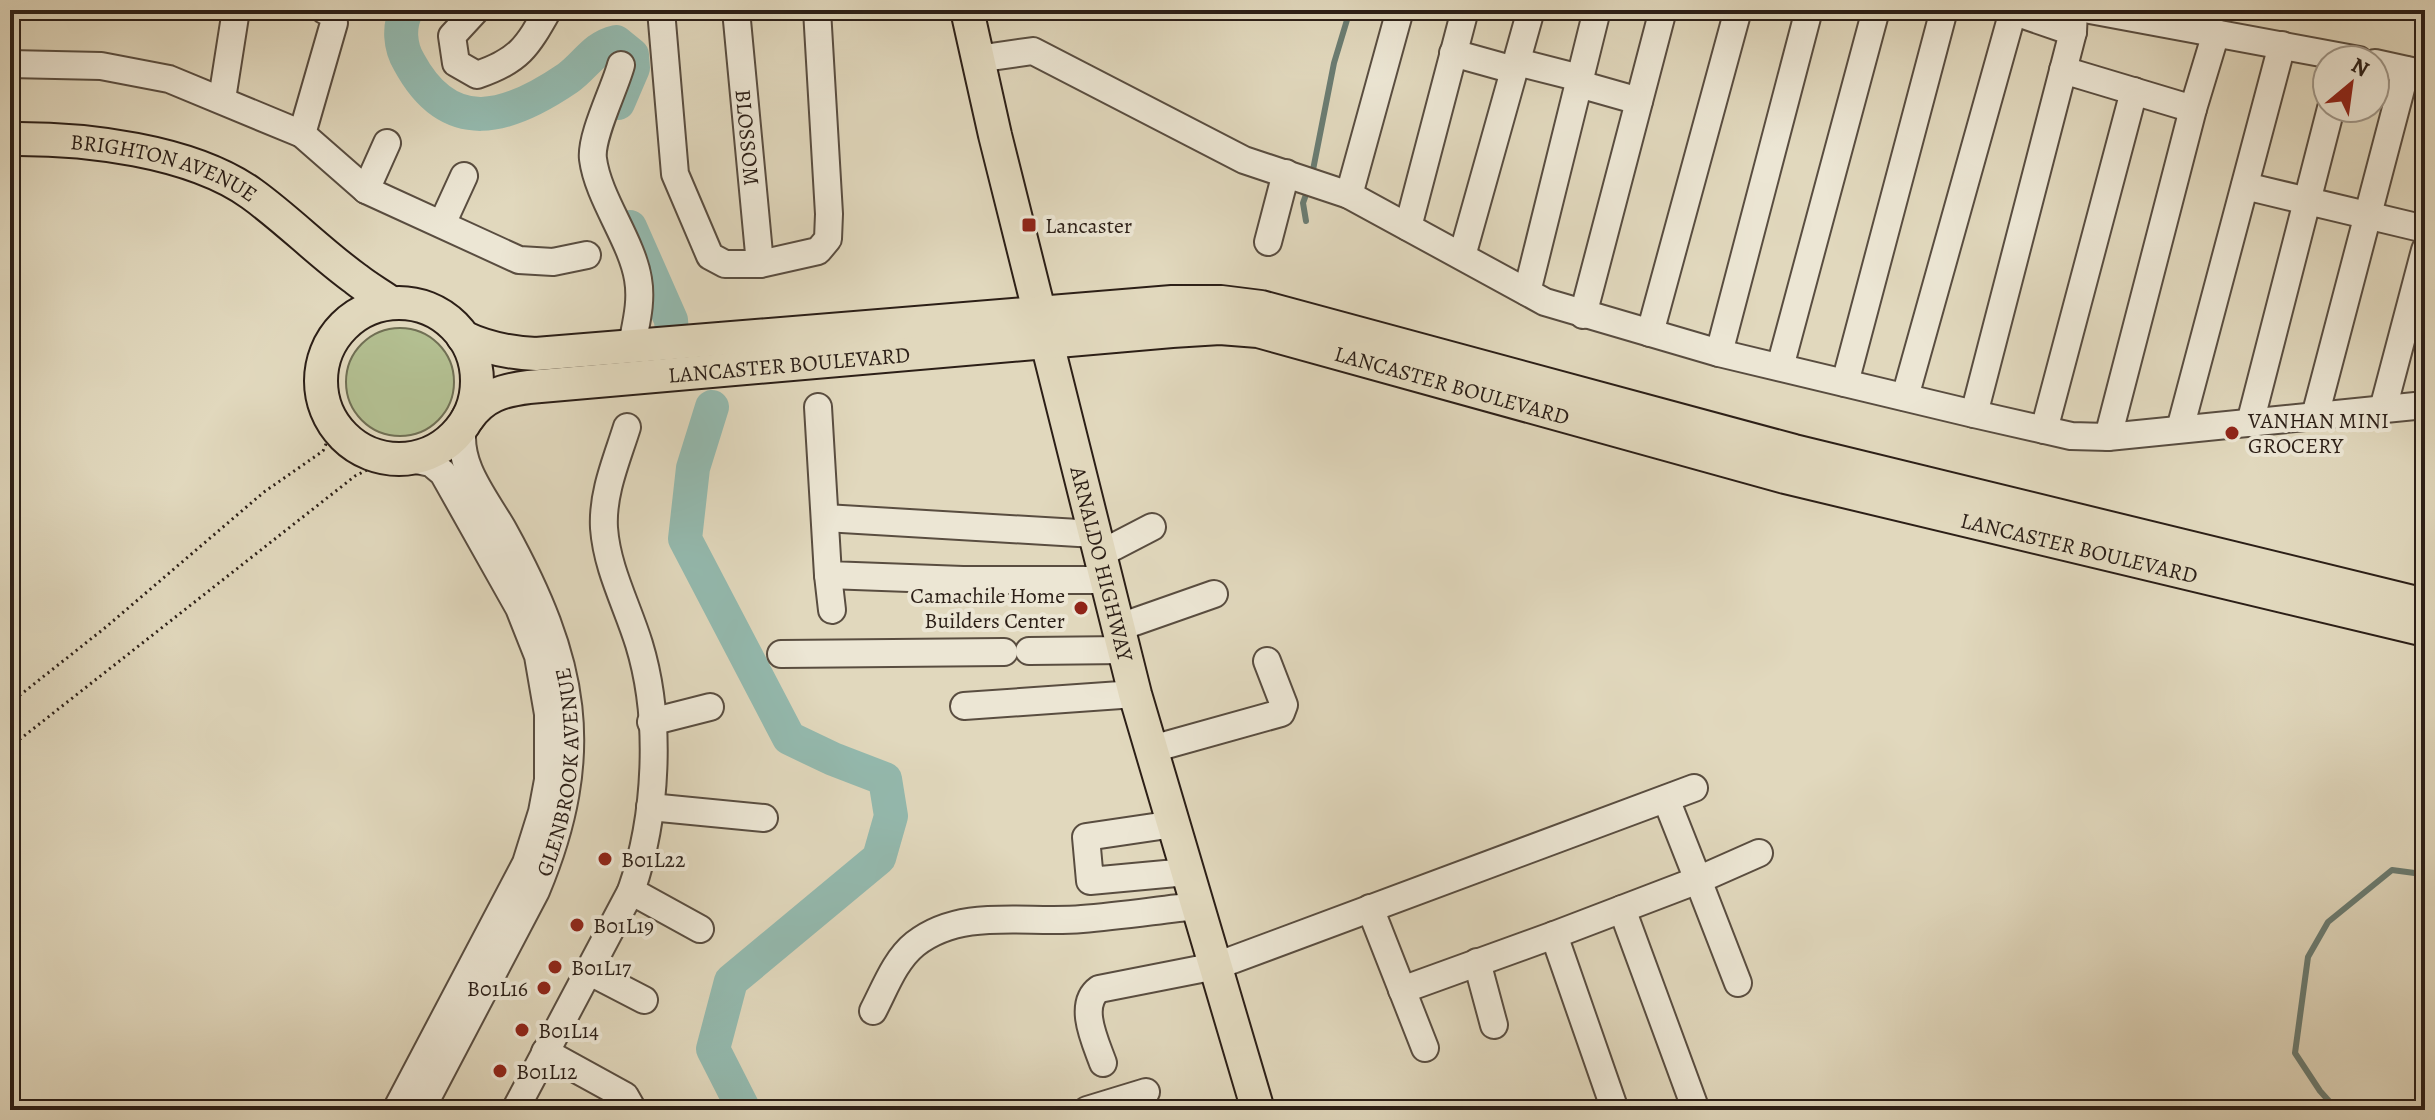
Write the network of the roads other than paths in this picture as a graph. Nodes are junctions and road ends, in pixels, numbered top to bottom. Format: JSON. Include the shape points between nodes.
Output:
{"nodes":[{"id":1,"x":236,"y":10,"type":"edge"},
{"id":2,"x":324,"y":10,"type":"edge"},
{"id":3,"x":476,"y":10,"type":"edge"},
{"id":4,"x":548,"y":10,"type":"edge"},
{"id":5,"x":661,"y":10,"type":"edge"},
{"id":6,"x":736,"y":10,"type":"edge"},
{"id":7,"x":817,"y":10,"type":"edge"},
{"id":8,"x":967,"y":10,"type":"edge"},
{"id":9,"x":1400,"y":10,"type":"edge"},
{"id":10,"x":1465,"y":10,"type":"edge"},
{"id":11,"x":1531,"y":10,"type":"edge"},
{"id":12,"x":1597,"y":10,"type":"edge"},
{"id":13,"x":1663,"y":10,"type":"edge"},
{"id":14,"x":1738,"y":10,"type":"edge"},
{"id":15,"x":1809,"y":10,"type":"edge"},
{"id":16,"x":1876,"y":10,"type":"edge"},
{"id":17,"x":1944,"y":10,"type":"edge"},
{"id":18,"x":2090,"y":10,"type":"edge"},
{"id":19,"x":2011,"y":11,"type":"edge"},
{"id":20,"x":2074,"y":21,"type":"edge"},
{"id":21,"x":2216,"y":33,"type":"junction"},
{"id":22,"x":2282,"y":45,"type":"junction"},
{"id":23,"x":2311,"y":51,"type":"edge"},
{"id":24,"x":1453,"y":53,"type":"junction"},
{"id":25,"x":977,"y":59,"type":"junction"},
{"id":26,"x":10,"y":64,"type":"edge"},
{"id":27,"x":621,"y":65,"type":"dead end"},
{"id":28,"x":1516,"y":66,"type":"junction"},
{"id":29,"x":2391,"y":67,"type":"edge"},
{"id":30,"x":2063,"y":70,"type":"junction"},
{"id":31,"x":2416,"y":72,"type":"edge"},
{"id":32,"x":1579,"y":81,"type":"junction"},
{"id":33,"x":2134,"y":91,"type":"junction"},
{"id":34,"x":222,"y":99,"type":"junction"},
{"id":35,"x":1639,"y":101,"type":"junction"},
{"id":36,"x":2193,"y":109,"type":"junction"},
{"id":37,"x":2327,"y":124,"type":"edge"},
{"id":38,"x":302,"y":134,"type":"junction"},
{"id":39,"x":10,"y":139,"type":"edge"},
{"id":40,"x":387,"y":143,"type":"dead end"},
{"id":41,"x":1286,"y":173,"type":"junction"},
{"id":42,"x":464,"y":176,"type":"dead end"},
{"id":43,"x":2245,"y":186,"type":"junction"},
{"id":44,"x":366,"y":190,"type":"junction"},
{"id":45,"x":1349,"y":195,"type":"junction"},
{"id":46,"x":2306,"y":200,"type":"junction"},
{"id":47,"x":2367,"y":215,"type":"junction"},
{"id":48,"x":442,"y":224,"type":"junction"},
{"id":49,"x":1408,"y":227,"type":"junction"},
{"id":50,"x":2425,"y":229,"type":"edge"},
{"id":51,"x":302,"y":236,"type":"junction"},
{"id":52,"x":1268,"y":242,"type":"dead end"},
{"id":53,"x":2425,"y":250,"type":"edge"},
{"id":54,"x":587,"y":255,"type":"dead end"},
{"id":55,"x":1462,"y":256,"type":"junction"},
{"id":56,"x":760,"y":264,"type":"junction"},
{"id":57,"x":1527,"y":292,"type":"junction"},
{"id":58,"x":391,"y":303,"type":"junction"},
{"id":59,"x":1038,"y":311,"type":"junction"},
{"id":60,"x":1583,"y":315,"type":"junction"},
{"id":61,"x":1650,"y":333,"type":"junction"},
{"id":62,"x":463,"y":337,"type":"junction"},
{"id":63,"x":1046,"y":343,"type":"junction"},
{"id":64,"x":632,"y":345,"type":"junction"},
{"id":65,"x":1719,"y":353,"type":"junction"},
{"id":66,"x":325,"y":354,"type":"junction"},
{"id":67,"x":1780,"y":367,"type":"junction"},
{"id":68,"x":1845,"y":383,"type":"junction"},
{"id":69,"x":1905,"y":397,"type":"junction"},
{"id":70,"x":2425,"y":405,"type":"edge"},
{"id":71,"x":818,"y":407,"type":"dead end"},
{"id":72,"x":2383,"y":409,"type":"junction"},
{"id":73,"x":1974,"y":414,"type":"junction"},
{"id":74,"x":2315,"y":416,"type":"junction"},
{"id":75,"x":466,"y":422,"type":"junction"},
{"id":76,"x":2250,"y":423,"type":"junction"},
{"id":77,"x":627,"y":427,"type":"dead end"},
{"id":78,"x":2180,"y":429,"type":"junction"},
{"id":79,"x":2044,"y":430,"type":"junction"},
{"id":80,"x":2108,"y":437,"type":"junction"},
{"id":81,"x":400,"y":459,"type":"junction"},
{"id":82,"x":825,"y":518,"type":"junction"},
{"id":83,"x":1152,"y":527,"type":"dead end"},
{"id":84,"x":1101,"y":556,"type":"junction"},
{"id":85,"x":828,"y":575,"type":"junction"},
{"id":86,"x":1214,"y":594,"type":"dead end"},
{"id":87,"x":2425,"y":605,"type":"edge"},
{"id":88,"x":832,"y":610,"type":"dead end"},
{"id":89,"x":2425,"y":630,"type":"edge"},
{"id":90,"x":1122,"y":638,"type":"junction"},
{"id":91,"x":781,"y":654,"type":"dead end"},
{"id":92,"x":1267,"y":661,"type":"dead end"},
{"id":93,"x":1135,"y":694,"type":"junction"},
{"id":94,"x":964,"y":706,"type":"dead end"},
{"id":95,"x":710,"y":707,"type":"dead end"},
{"id":96,"x":651,"y":722,"type":"junction"},
{"id":97,"x":1152,"y":749,"type":"junction"},
{"id":98,"x":1694,"y":788,"type":"dead end"},
{"id":99,"x":1666,"y":799,"type":"junction"},
{"id":100,"x":650,"y":807,"type":"junction"},
{"id":101,"x":764,"y":818,"type":"dead end"},
{"id":102,"x":1174,"y":824,"type":"junction"},
{"id":103,"x":1759,"y":853,"type":"dead end"},
{"id":104,"x":1187,"y":872,"type":"junction"},
{"id":105,"x":1698,"y":880,"type":"junction"},
{"id":106,"x":631,"y":891,"type":"junction"},
{"id":107,"x":1197,"y":906,"type":"junction"},
{"id":108,"x":1370,"y":908,"type":"junction"},
{"id":109,"x":1622,"y":909,"type":"junction"},
{"id":110,"x":700,"y":929,"type":"dead end"},
{"id":111,"x":1554,"y":935,"type":"junction"},
{"id":112,"x":1477,"y":962,"type":"junction"},
{"id":113,"x":1216,"y":966,"type":"junction"},
{"id":114,"x":588,"y":971,"type":"junction"},
{"id":115,"x":1738,"y":983,"type":"dead end"},
{"id":116,"x":1402,"y":990,"type":"junction"},
{"id":117,"x":644,"y":1000,"type":"dead end"},
{"id":118,"x":873,"y":1011,"type":"dead end"},
{"id":119,"x":1494,"y":1025,"type":"dead end"},
{"id":120,"x":1425,"y":1048,"type":"dead end"},
{"id":121,"x":545,"y":1052,"type":"junction"},
{"id":122,"x":1103,"y":1063,"type":"dead end"},
{"id":123,"x":1146,"y":1092,"type":"dead end"},
{"id":124,"x":625,"y":1105,"type":"edge"},
{"id":125,"x":396,"y":1110,"type":"edge"},
{"id":126,"x":421,"y":1110,"type":"edge"},
{"id":127,"x":515,"y":1110,"type":"edge"},
{"id":128,"x":1087,"y":1110,"type":"edge"},
{"id":129,"x":1258,"y":1110,"type":"edge"},
{"id":130,"x":1615,"y":1110,"type":"edge"},
{"id":131,"x":1696,"y":1110,"type":"edge"}],
"edges":[{"from":1,"to":34,"type":"street"},
{"from":2,"to":38,"type":"street","via":[[334,23]]},
{"from":3,"to":4,"type":"street","via":[[452,36],[456,63],[477,75],[504,66],[530,42]]},
{"from":5,"to":56,"type":"street","via":[[675,174],[710,256],[725,264]]},
{"from":6,"to":56,"type":"street","name":"BLOSSOM"},
{"from":7,"to":56,"type":"street","via":[[828,239],[818,251]]},
{"from":8,"to":25,"type":"main road","name":"ARNALDO HIGHWAY"},
{"from":9,"to":45,"type":"street"},
{"from":10,"to":24,"type":"street"},
{"from":11,"to":28,"type":"street"},
{"from":12,"to":32,"type":"street"},
{"from":13,"to":35,"type":"street"},
{"from":14,"to":61,"type":"street"},
{"from":15,"to":65,"type":"street"},
{"from":16,"to":67,"type":"street"},
{"from":17,"to":68,"type":"street"},
{"from":18,"to":21,"type":"street"},
{"from":19,"to":20,"type":"street"},
{"from":19,"to":69,"type":"street"},
{"from":20,"to":30,"type":"street"},
{"from":21,"to":22,"type":"street"},
{"from":21,"to":36,"type":"street"},
{"from":22,"to":23,"type":"street"},
{"from":22,"to":43,"type":"street"},
{"from":24,"to":28,"type":"street"},
{"from":24,"to":49,"type":"street"},
{"from":25,"to":41,"type":"street","via":[[1033,51],[1244,160]]},
{"from":25,"to":59,"type":"main road","name":"ARNALDO HIGHWAY"},
{"from":26,"to":34,"type":"street","via":[[101,66],[169,79]]},
{"from":27,"to":64,"type":"street","via":[[592,157],[638,276],[640,304]]},
{"from":28,"to":32,"type":"street"},
{"from":28,"to":55,"type":"street"},
{"from":29,"to":31,"type":"street"},
{"from":30,"to":33,"type":"street"},
{"from":30,"to":73,"type":"street"},
{"from":31,"to":47,"type":"street"},
{"from":32,"to":35,"type":"street"},
{"from":32,"to":57,"type":"street"},
{"from":33,"to":36,"type":"street"},
{"from":33,"to":79,"type":"street"},
{"from":34,"to":38,"type":"street"},
{"from":35,"to":60,"type":"street"},
{"from":36,"to":80,"type":"street"},
{"from":37,"to":46,"type":"street"},
{"from":38,"to":44,"type":"street"},
{"from":39,"to":51,"type":"main road","name":"BRIGHTON AVENUE","via":[[137,149],[209,172],[250,192]]},
{"from":40,"to":44,"type":"street"},
{"from":41,"to":45,"type":"street"},
{"from":41,"to":52,"type":"street"},
{"from":42,"to":48,"type":"street"},
{"from":43,"to":46,"type":"street"},
{"from":43,"to":78,"type":"street"},
{"from":44,"to":48,"type":"street"},
{"from":45,"to":49,"type":"street"},
{"from":46,"to":47,"type":"street"},
{"from":46,"to":76,"type":"street"},
{"from":47,"to":50,"type":"street"},
{"from":47,"to":74,"type":"street"},
{"from":48,"to":54,"type":"street","via":[[519,260],[553,262]]},
{"from":49,"to":55,"type":"street"},
{"from":51,"to":58,"type":"main road","name":"BRIGHTON AVENUE"},
{"from":51,"to":66,"type":"main road","name":"BRIGHTON AVENUE","via":[[329,274],[339,302]]},
{"from":53,"to":72,"type":"street"},
{"from":55,"to":57,"type":"street"},
{"from":57,"to":60,"type":"street"},
{"from":58,"to":62,"type":"main road","via":[[419,305],[444,317]]},
{"from":58,"to":66,"type":"main road","via":[[351,319]]},
{"from":59,"to":63,"type":"main road","name":"ARNALDO HIGHWAY"},
{"from":59,"to":64,"type":"main road","name":"LANCASTER BOULEVARD"},
{"from":59,"to":87,"type":"main road","name":"LANCASTER BOULEVARD","via":[[1172,302],[1261,307],[1794,451]]},
{"from":60,"to":61,"type":"street"},
{"from":61,"to":65,"type":"street"},
{"from":62,"to":64,"type":"main road","name":"LANCASTER BOULEVARD","via":[[522,353]]},
{"from":62,"to":75,"type":"main road","via":[[477,376],[476,398]]},
{"from":63,"to":75,"type":"main road","name":"LANCASTER BOULEVARD","via":[[513,389],[486,399]]},
{"from":63,"to":84,"type":"main road","name":"ARNALDO HIGHWAY"},
{"from":63,"to":89,"type":"main road","name":"LANCASTER BOULEVARD","via":[[1220,328],[1258,331],[1785,477]]},
{"from":65,"to":67,"type":"street"},
{"from":66,"to":81,"type":"main road","via":[[320,377],[323,401],[347,440],[366,453]]},
{"from":67,"to":68,"type":"street"},
{"from":68,"to":69,"type":"street"},
{"from":69,"to":73,"type":"street"},
{"from":70,"to":72,"type":"street"},
{"from":71,"to":82,"type":"street"},
{"from":72,"to":74,"type":"street"},
{"from":73,"to":79,"type":"street"},
{"from":74,"to":76,"type":"street"},
{"from":75,"to":81,"type":"main road","via":[[440,447]]},
{"from":75,"to":126,"type":"street","name":"GLENBROOK AVENUE","via":[[461,440],[467,467],[524,568],[555,643],[568,701],[571,751],[568,791],[552,855]]},
{"from":76,"to":78,"type":"street"},
{"from":77,"to":96,"type":"street","via":[[605,499],[604,525],[608,560],[640,646]]},
{"from":78,"to":80,"type":"street"},
{"from":79,"to":80,"type":"street"},
{"from":81,"to":125,"type":"street","name":"GLENBROOK AVENUE","via":[[431,463],[443,473],[519,608],[543,675],[550,750],[542,812],[526,863]]},
{"from":82,"to":84,"type":"street"},
{"from":82,"to":85,"type":"street"},
{"from":83,"to":84,"type":"street"},
{"from":84,"to":85,"type":"street","via":[[963,580]]},
{"from":84,"to":90,"type":"main road","name":"ARNALDO HIGHWAY"},
{"from":85,"to":88,"type":"street"},
{"from":86,"to":90,"type":"street"},
{"from":90,"to":91,"type":"street","via":[[1017,651]]},
{"from":90,"to":93,"type":"main road","name":"ARNALDO HIGHWAY"},
{"from":92,"to":97,"type":"street","via":[[1284,705],[1281,713]]},
{"from":93,"to":94,"type":"street"},
{"from":93,"to":97,"type":"main road","name":"ARNALDO HIGHWAY"},
{"from":95,"to":96,"type":"street"},
{"from":96,"to":100,"type":"street"},
{"from":97,"to":102,"type":"main road","name":"ARNALDO HIGHWAY"},
{"from":98,"to":99,"type":"street"},
{"from":99,"to":105,"type":"street"},
{"from":99,"to":108,"type":"street"},
{"from":100,"to":101,"type":"street"},
{"from":100,"to":106,"type":"street"},
{"from":102,"to":104,"type":"main road","name":"ARNALDO HIGHWAY"},
{"from":102,"to":104,"type":"street","via":[[1086,837],[1090,881]]},
{"from":103,"to":105,"type":"street"},
{"from":104,"to":107,"type":"main road","name":"ARNALDO HIGHWAY"},
{"from":105,"to":109,"type":"street"},
{"from":105,"to":115,"type":"street"},
{"from":106,"to":110,"type":"street"},
{"from":106,"to":114,"type":"street"},
{"from":107,"to":113,"type":"main road","name":"ARNALDO HIGHWAY"},
{"from":107,"to":118,"type":"street","via":[[1080,919],[948,924],[914,944]]},
{"from":108,"to":113,"type":"street"},
{"from":108,"to":116,"type":"street"},
{"from":109,"to":111,"type":"street"},
{"from":109,"to":131,"type":"street"},
{"from":111,"to":112,"type":"street"},
{"from":111,"to":130,"type":"street"},
{"from":112,"to":116,"type":"street"},
{"from":112,"to":119,"type":"street"},
{"from":113,"to":122,"type":"street","via":[[1094,992],[1088,1011]]},
{"from":113,"to":129,"type":"main road","name":"ARNALDO HIGHWAY"},
{"from":114,"to":117,"type":"street"},
{"from":114,"to":121,"type":"street"},
{"from":116,"to":120,"type":"street"},
{"from":121,"to":124,"type":"street"},
{"from":121,"to":127,"type":"street"},
{"from":123,"to":128,"type":"street"}]}
